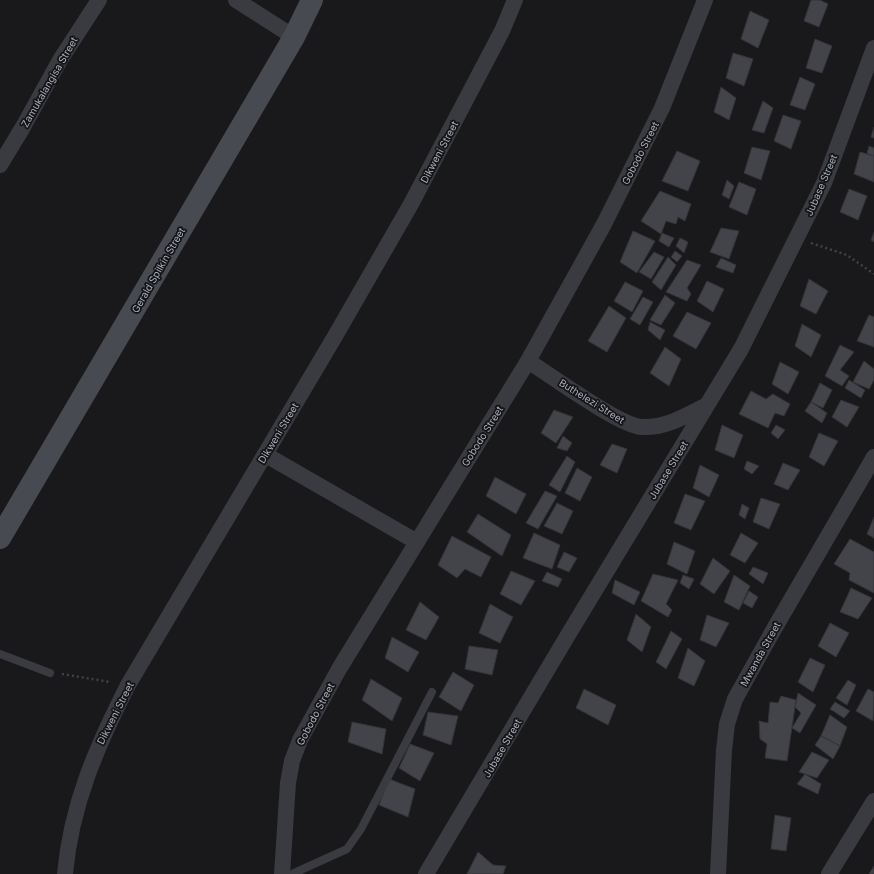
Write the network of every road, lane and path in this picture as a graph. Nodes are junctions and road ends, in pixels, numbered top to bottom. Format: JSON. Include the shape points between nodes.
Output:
{"nodes":[{"id":1,"x":99,"y":0,"type":"edge"},
{"id":2,"x":236,"y":0,"type":"edge"},
{"id":3,"x":312,"y":0,"type":"edge"},
{"id":4,"x":515,"y":0,"type":"edge"},
{"id":5,"x":706,"y":0,"type":"edge"},
{"id":6,"x":294,"y":37,"type":"junction"},
{"id":7,"x":874,"y":48,"type":"edge"},
{"id":8,"x":0,"y":165,"type":"edge"},
{"id":9,"x":798,"y":238,"type":"junction"},
{"id":10,"x":874,"y":274,"type":"edge"},
{"id":11,"x":528,"y":361,"type":"junction"},
{"id":12,"x":706,"y":406,"type":"junction"},
{"id":13,"x":266,"y":455,"type":"junction"},
{"id":14,"x":874,"y":457,"type":"edge"},
{"id":15,"x":0,"y":538,"type":"edge"},
{"id":16,"x":417,"y":542,"type":"junction"},
{"id":17,"x":0,"y":654,"type":"edge"},
{"id":18,"x":50,"y":673,"type":"joint"},
{"id":19,"x":128,"y":685,"type":"junction"},
{"id":20,"x":432,"y":692,"type":"dead end"},
{"id":21,"x":874,"y":801,"type":"edge"},
{"id":22,"x":65,"y":874,"type":"edge"},
{"id":23,"x":282,"y":874,"type":"edge"},
{"id":24,"x":292,"y":874,"type":"edge"},
{"id":25,"x":426,"y":874,"type":"edge"},
{"id":26,"x":718,"y":874,"type":"edge"},
{"id":27,"x":829,"y":874,"type":"edge"}],
"edges":[{"from":1,"to":8,"type":"street","name":"Zamukalangisa Street","via":[[60,60]]},
{"from":2,"to":6,"type":"street"},
{"from":3,"to":6,"type":"street","name":"Gerald Spilkin Street"},
{"from":4,"to":13,"type":"street","name":"Dikweni Street","via":[[502,31],[411,204]]},
{"from":5,"to":11,"type":"street","name":"Gobodo Street","via":[[662,108],[604,224]]},
{"from":6,"to":15,"type":"street","name":"Gerald Spilkin Street"},
{"from":7,"to":9,"type":"street","name":"Jubase Street","via":[[824,183]]},
{"from":9,"to":10,"type":"path","via":[[847,255]]},
{"from":9,"to":12,"type":"street","name":"Jubase Street","via":[[741,349]]},
{"from":11,"to":12,"type":"street","name":"Buthelezi Street","via":[[631,426],[654,426],[680,419]]},
{"from":11,"to":16,"type":"street","name":"Gobodo Street"},
{"from":12,"to":25,"type":"street","name":"Jubase Street"},
{"from":13,"to":16,"type":"street"},
{"from":13,"to":19,"type":"street","name":"Dikweni Street"},
{"from":14,"to":26,"type":"street","name":"Mwanda Street","via":[[735,699],[727,724],[724,750]]},
{"from":16,"to":23,"type":"street","name":"Gobodo Street","via":[[339,670],[300,740],[288,782]]},
{"from":17,"to":18,"type":"lane"},
{"from":18,"to":19,"type":"path"},
{"from":19,"to":22,"type":"street","name":"Dikweni Street","via":[[89,769],[74,817]]},
{"from":20,"to":24,"type":"lane","via":[[361,829],[347,848]]},
{"from":21,"to":27,"type":"street"}]}
